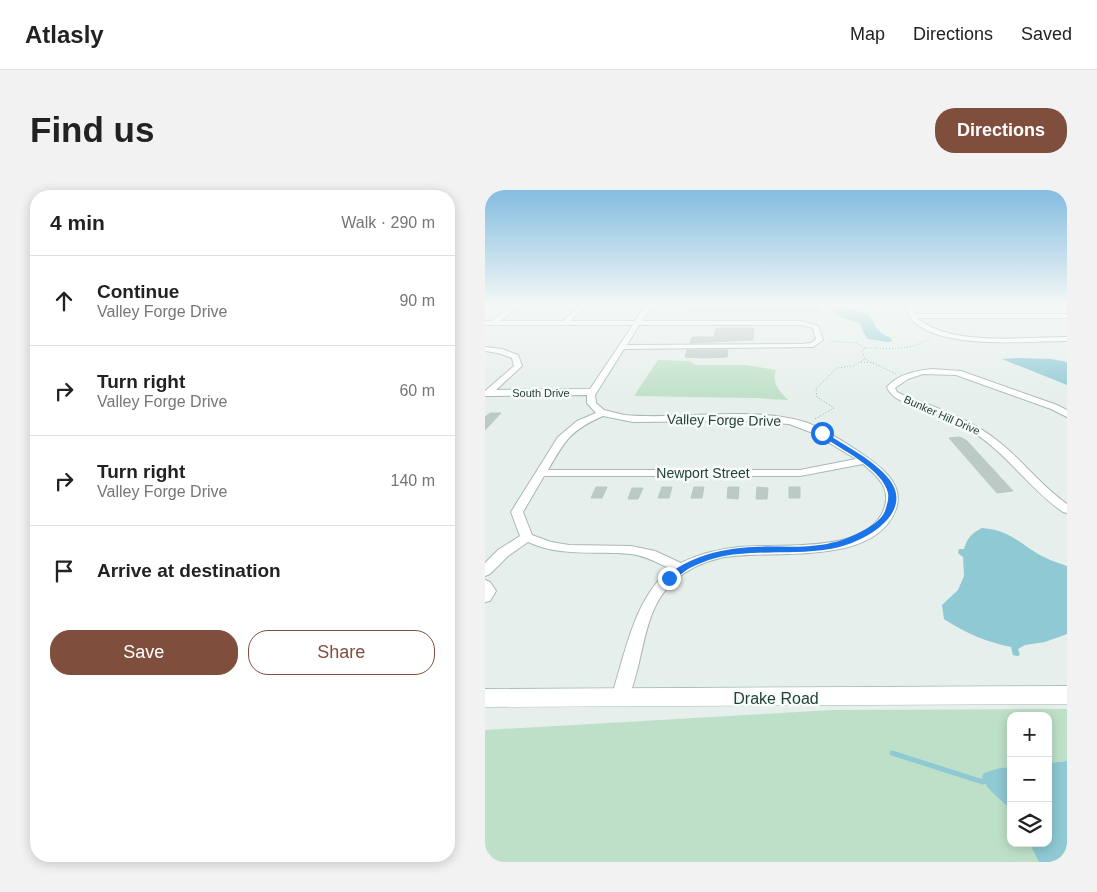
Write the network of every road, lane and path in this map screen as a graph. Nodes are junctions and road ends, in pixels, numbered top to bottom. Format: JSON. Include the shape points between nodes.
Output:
{"nodes":[{"id":1,"x":629,"y":336,"type":"edge"},
{"id":2,"x":819,"y":336,"type":"edge"},
{"id":3,"x":935,"y":336,"type":"edge"},
{"id":4,"x":956,"y":336,"type":"edge"},
{"id":5,"x":1067,"y":339,"type":"edge"},
{"id":6,"x":820,"y":340,"type":"junction"},
{"id":7,"x":622,"y":347,"type":"junction"},
{"id":8,"x":865,"y":348,"type":"junction"},
{"id":9,"x":485,"y":349,"type":"edge"},
{"id":10,"x":865,"y":358,"type":"junction"},
{"id":11,"x":861,"y":362,"type":"junction"},
{"id":12,"x":876,"y":364,"type":"junction"},
{"id":13,"x":905,"y":379,"type":"junction"},
{"id":14,"x":592,"y":392,"type":"junction"},
{"id":15,"x":487,"y":394,"type":"edge"},
{"id":16,"x":603,"y":413,"type":"junction"},
{"id":17,"x":1067,"y":414,"type":"edge"},
{"id":18,"x":808,"y":427,"type":"junction"},
{"id":19,"x":864,"y":461,"type":"junction"},
{"id":20,"x":541,"y":473,"type":"junction"},
{"id":21,"x":1067,"y":509,"type":"edge"},
{"id":22,"x":527,"y":537,"type":"junction"},
{"id":23,"x":681,"y":569,"type":"junction"},
{"id":24,"x":485,"y":571,"type":"edge"},
{"id":25,"x":485,"y":585,"type":"edge"},
{"id":26,"x":485,"y":597,"type":"edge"},
{"id":27,"x":1067,"y":695,"type":"edge"},
{"id":28,"x":485,"y":698,"type":"edge"},
{"id":29,"x":620,"y":698,"type":"junction"}],
"edges":[{"from":1,"to":7,"type":"street"},
{"from":2,"to":6,"type":"street"},
{"from":3,"to":8,"type":"path","via":[[911,349]]},
{"from":4,"to":5,"type":"street"},
{"from":6,"to":7,"type":"street","via":[[813,345],[801,346]]},
{"from":6,"to":8,"type":"path","via":[[857,343]]},
{"from":7,"to":14,"type":"street"},
{"from":8,"to":10,"type":"path","via":[[862,352]]},
{"from":9,"to":15,"type":"street","via":[[499,350],[515,357],[518,366]]},
{"from":10,"to":11,"type":"path"},
{"from":10,"to":12,"type":"path"},
{"from":11,"to":12,"type":"path"},
{"from":11,"to":18,"type":"path","via":[[837,368],[815,389],[817,397],[834,408],[816,418]]},
{"from":12,"to":13,"type":"path"},
{"from":13,"to":17,"type":"street","name":"Bunker Hill Drive","via":[[934,370],[959,373]]},
{"from":13,"to":21,"type":"street","name":"Bunker Hill Drive","via":[[891,387],[893,393],[979,431],[1039,488]]},
{"from":14,"to":15,"type":"street","name":"South Drive"},
{"from":14,"to":16,"type":"street","via":[[594,408]]},
{"from":16,"to":18,"type":"street","name":"Valley Forge Drive","via":[[639,419],[766,420]]},
{"from":16,"to":20,"type":"street","via":[[574,428],[561,439]]},
{"from":18,"to":19,"type":"street","name":"Valley Forge Drive"},
{"from":19,"to":20,"type":"street","name":"Newport Street","via":[[800,473]]},
{"from":19,"to":23,"type":"street","name":"Valley Forge Drive","via":[[887,480],[892,498],[886,516],[866,534],[823,548],[721,554]]},
{"from":20,"to":22,"type":"street","via":[[517,512]]},
{"from":22,"to":23,"type":"street","via":[[548,546],[569,549],[631,550],[650,554]]},
{"from":22,"to":24,"type":"street","via":[[503,553]]},
{"from":23,"to":29,"type":"street","name":"Valley Forge Drive","via":[[661,585],[648,605]]},
{"from":25,"to":26,"type":"street","via":[[489,591]]},
{"from":27,"to":29,"type":"street","name":"Drake Road"},
{"from":28,"to":29,"type":"street","name":"Drake Road"}]}
